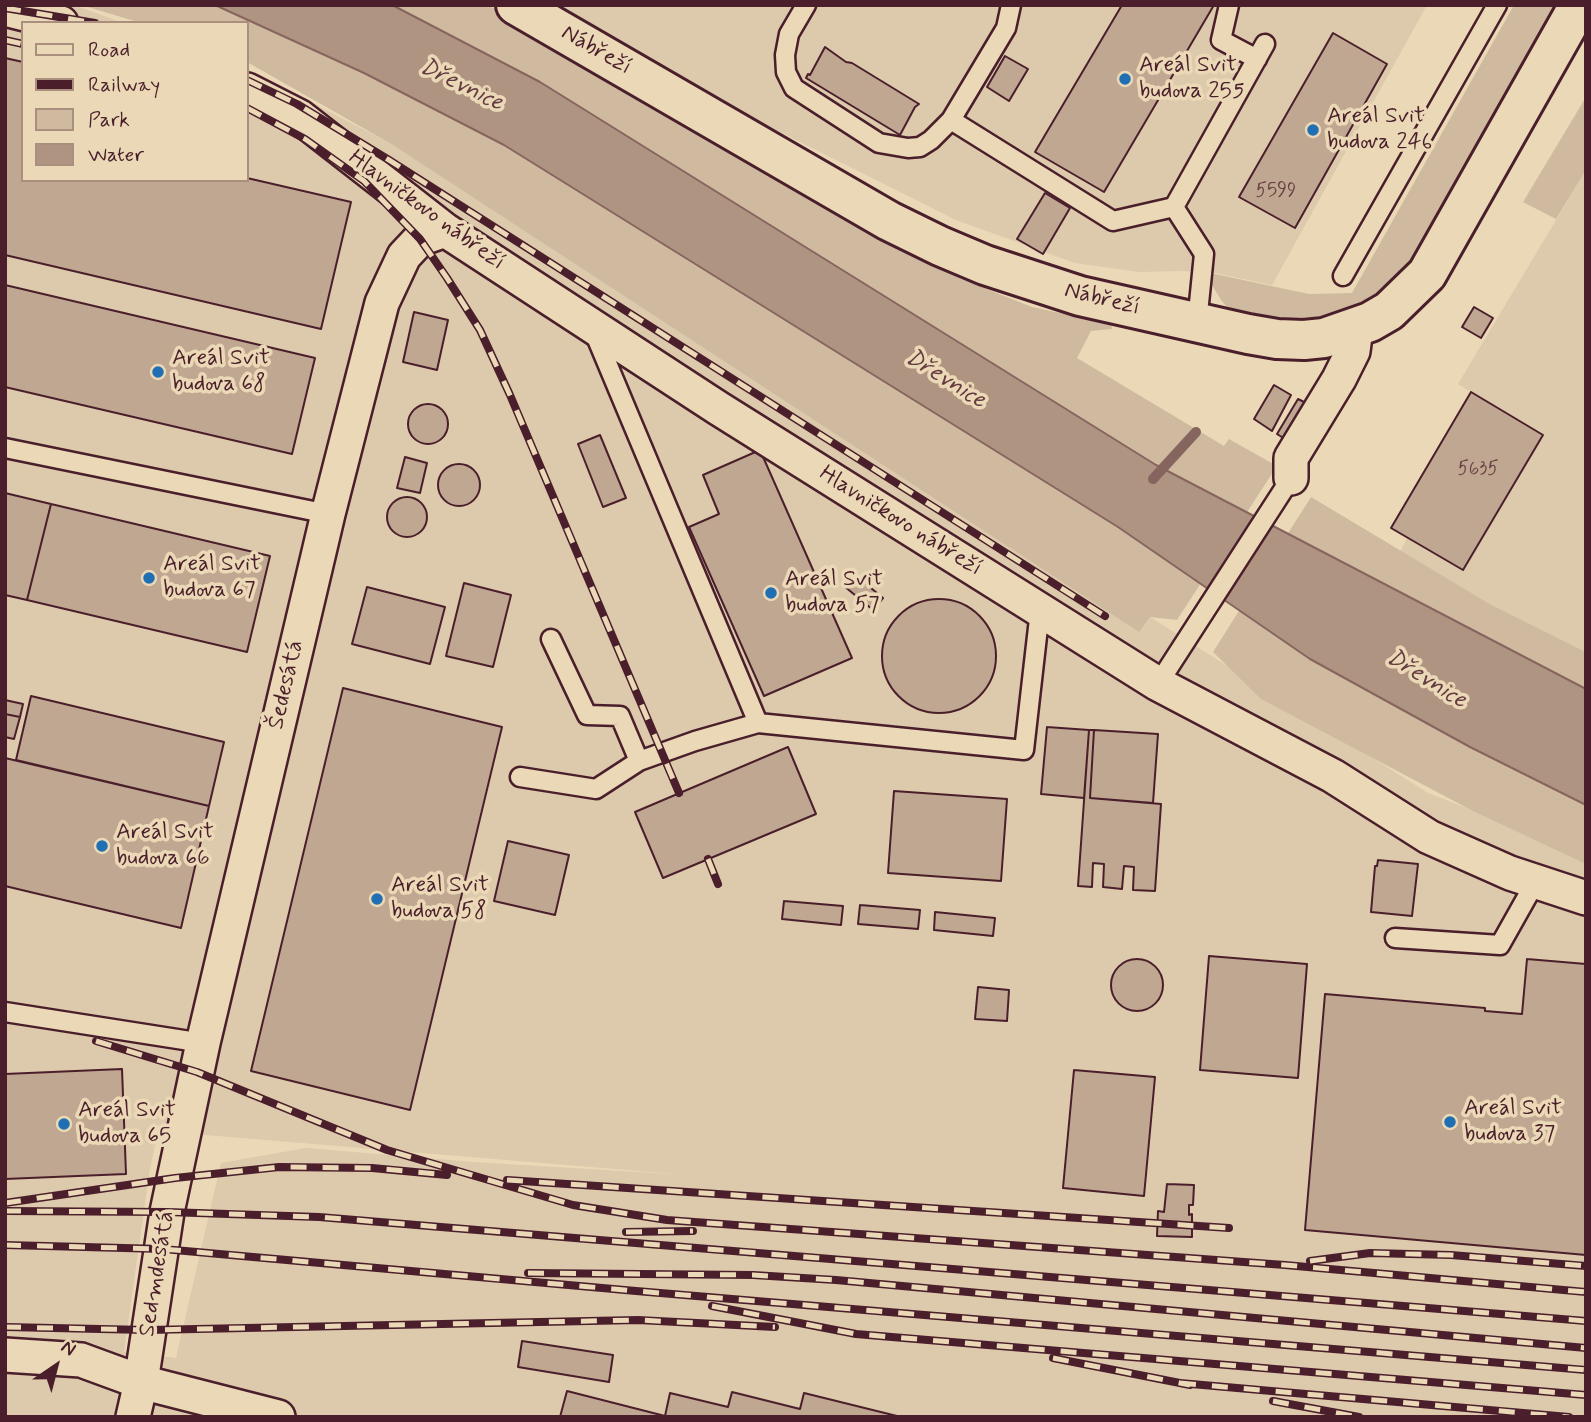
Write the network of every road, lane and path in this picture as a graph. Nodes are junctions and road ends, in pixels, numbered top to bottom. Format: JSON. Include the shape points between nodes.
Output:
{"nodes":[{"id":1,"x":516,"y":5,"type":"edge"},
{"id":2,"x":806,"y":5,"type":"edge"},
{"id":3,"x":1011,"y":5,"type":"edge"},
{"id":4,"x":1228,"y":5,"type":"edge"},
{"id":5,"x":1497,"y":5,"type":"edge"},
{"id":6,"x":1580,"y":5,"type":"edge"},
{"id":7,"x":5,"y":9,"type":"edge"},
{"id":8,"x":53,"y":21,"type":"edge"},
{"id":9,"x":248,"y":91,"type":"edge"},
{"id":10,"x":951,"y":120,"type":"junction"},
{"id":11,"x":1174,"y":207,"type":"junction"},
{"id":12,"x":444,"y":230,"type":"junction"},
{"id":13,"x":1343,"y":276,"type":"dead end"},
{"id":14,"x":1197,"y":323,"type":"junction"},
{"id":15,"x":591,"y":325,"type":"junction"},
{"id":16,"x":1356,"y":328,"type":"junction"},
{"id":17,"x":5,"y":448,"type":"edge"},
{"id":18,"x":1291,"y":478,"type":"joint"},
{"id":19,"x":328,"y":514,"type":"junction"},
{"id":20,"x":1040,"y":610,"type":"junction"},
{"id":21,"x":551,"y":639,"type":"dead end"},
{"id":22,"x":1158,"y":684,"type":"junction"},
{"id":23,"x":758,"y":723,"type":"junction"},
{"id":24,"x":639,"y":761,"type":"junction"},
{"id":25,"x":520,"y":776,"type":"dead end"},
{"id":26,"x":1536,"y":881,"type":"junction"},
{"id":27,"x":1586,"y":898,"type":"edge"},
{"id":28,"x":1395,"y":938,"type":"dead end"},
{"id":29,"x":5,"y":1012,"type":"edge"},
{"id":30,"x":203,"y":1043,"type":"junction"},
{"id":31,"x":177,"y":1167,"type":"joint"},
{"id":32,"x":5,"y":1355,"type":"edge"},
{"id":33,"x":141,"y":1382,"type":"junction"},
{"id":34,"x":133,"y":1417,"type":"edge"},
{"id":35,"x":278,"y":1417,"type":"edge"}],
"edges":[{"from":1,"to":14,"type":"street","name":"Nábřeží","via":[[940,246],[1080,296]]},
{"from":2,"to":10,"type":"lane","via":[[789,34],[785,55],[786,72],[794,88],[879,143],[897,147],[920,147]]},
{"from":3,"to":10,"type":"lane","via":[[1006,28]]},
{"from":4,"to":11,"type":"lane","via":[[1221,40],[1261,51]]},
{"from":5,"to":13,"type":"lane"},
{"from":6,"to":16,"type":"street","name":"Nábřeží","via":[[1427,274],[1389,311]]},
{"from":7,"to":8,"type":"street"},
{"from":9,"to":12,"type":"street","name":"Hlavničkovo nábřeží","via":[[300,117]]},
{"from":10,"to":11,"type":"lane","via":[[1113,220]]},
{"from":11,"to":14,"type":"lane","via":[[1204,254]]},
{"from":12,"to":15,"type":"street","name":"Hlavničkovo nábřeží"},
{"from":12,"to":19,"type":"street","name":"Šedesátá","via":[[420,239],[404,256],[382,303]]},
{"from":14,"to":16,"type":"street","name":"Nábřeží","via":[[1291,340],[1324,338]]},
{"from":15,"to":20,"type":"street","name":"Hlavničkovo nábřeží"},
{"from":15,"to":23,"type":"lane"},
{"from":16,"to":18,"type":"street","via":[[1353,351],[1291,458]]},
{"from":17,"to":19,"type":"lane"},
{"from":18,"to":22,"type":"lane"},
{"from":19,"to":30,"type":"street","name":"Šedesátá"},
{"from":20,"to":22,"type":"street","name":"Hlavničkovo nábřeží"},
{"from":20,"to":23,"type":"lane","via":[[1024,750]]},
{"from":21,"to":24,"type":"lane","via":[[587,716],[620,716]]},
{"from":22,"to":26,"type":"street","name":"Hlavničkovo nábřeží","via":[[1333,776],[1429,837]]},
{"from":23,"to":24,"type":"lane"},
{"from":24,"to":25,"type":"lane","via":[[596,789]]},
{"from":26,"to":27,"type":"street","name":"Hlavničkovo nábřeží"},
{"from":26,"to":28,"type":"lane","via":[[1500,945]]},
{"from":29,"to":30,"type":"lane"},
{"from":30,"to":31,"type":"street","name":"Šedesátá"},
{"from":31,"to":33,"type":"street","name":"Sedmdesátá"},
{"from":32,"to":33,"type":"street","via":[[81,1360]]},
{"from":33,"to":34,"type":"street"},
{"from":33,"to":35,"type":"street"}]}
